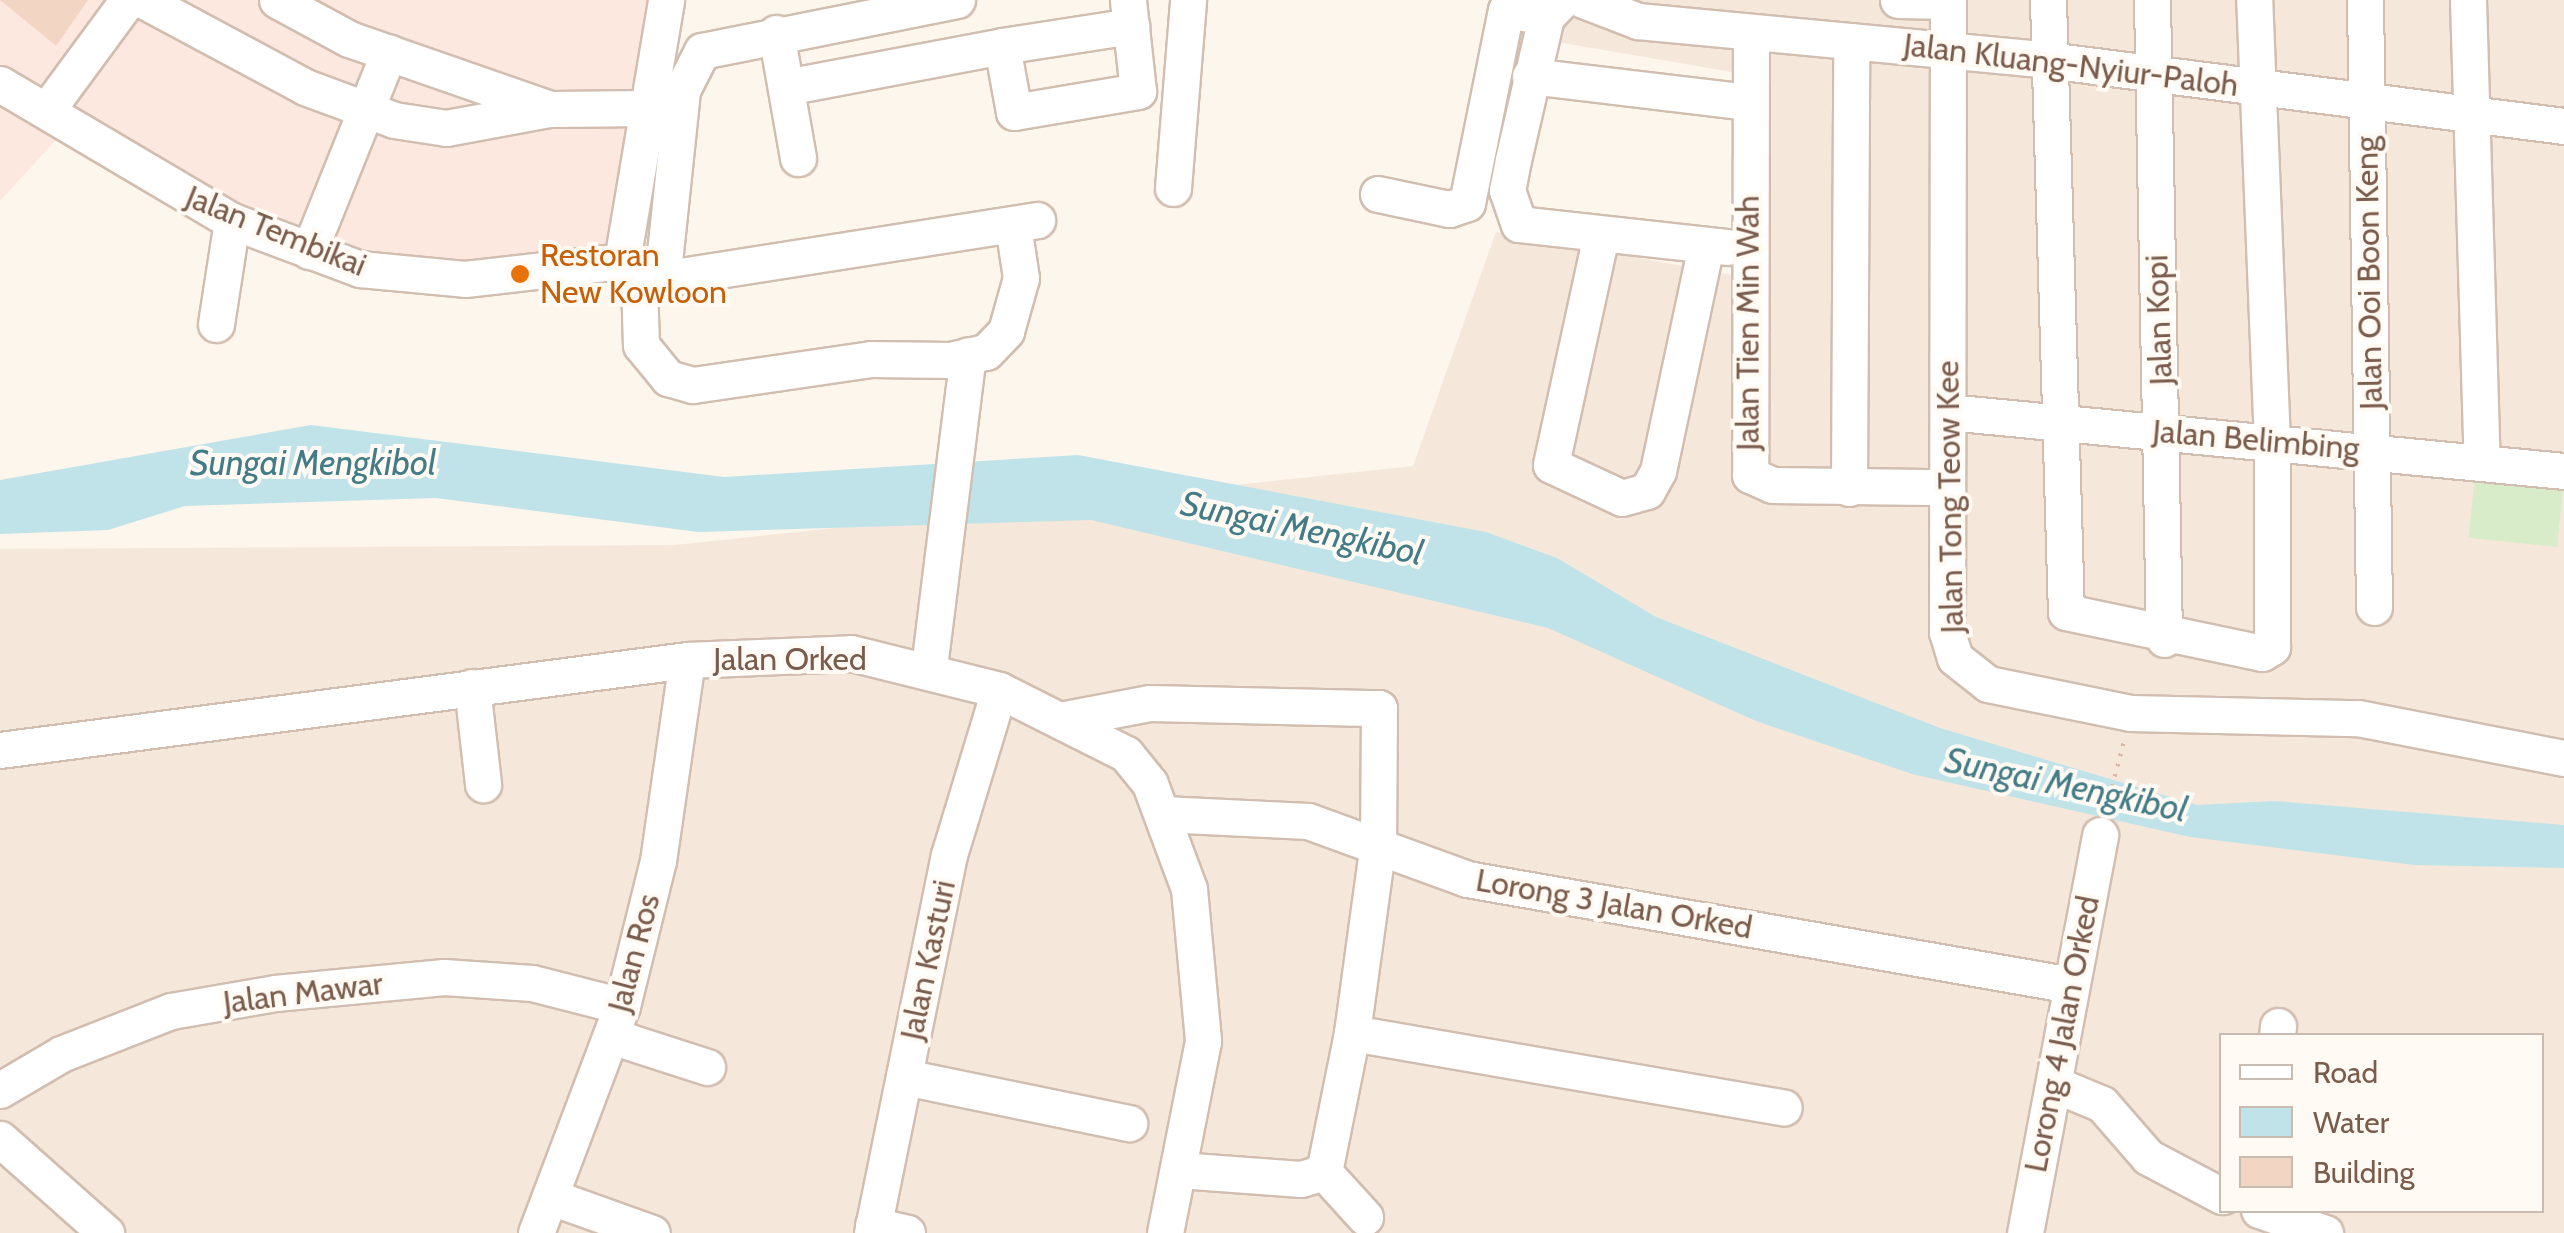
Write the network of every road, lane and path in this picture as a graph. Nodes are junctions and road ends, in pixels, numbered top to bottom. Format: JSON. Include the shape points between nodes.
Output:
{"nodes":[{"id":1,"x":128,"y":0,"type":"edge"},
{"id":2,"x":143,"y":0,"type":"edge"},
{"id":3,"x":277,"y":0,"type":"edge"},
{"id":4,"x":666,"y":0,"type":"edge"},
{"id":5,"x":957,"y":0,"type":"edge"},
{"id":6,"x":1188,"y":0,"type":"edge"},
{"id":7,"x":1583,"y":0,"type":"edge"},
{"id":8,"x":1898,"y":0,"type":"edge"},
{"id":9,"x":2048,"y":0,"type":"edge"},
{"id":10,"x":2152,"y":0,"type":"edge"},
{"id":11,"x":2254,"y":0,"type":"edge"},
{"id":12,"x":2365,"y":0,"type":"edge"},
{"id":13,"x":2468,"y":0,"type":"edge"},
{"id":14,"x":1948,"y":1,"type":"edge"},
{"id":15,"x":1507,"y":5,"type":"edge"},
{"id":16,"x":1554,"y":8,"type":"edge"},
{"id":17,"x":1644,"y":11,"type":"edge"},
{"id":18,"x":1129,"y":13,"type":"edge"},
{"id":19,"x":1751,"y":32,"type":"junction"},
{"id":20,"x":776,"y":33,"type":"junction"},
{"id":21,"x":1851,"y":41,"type":"junction"},
{"id":22,"x":1002,"y":46,"type":"junction"},
{"id":23,"x":1948,"y":50,"type":"junction"},
{"id":24,"x":389,"y":52,"type":"junction"},
{"id":25,"x":2048,"y":60,"type":"junction"},
{"id":26,"x":2152,"y":73,"type":"junction"},
{"id":27,"x":1530,"y":76,"type":"junction"},
{"id":28,"x":0,"y":84,"type":"edge"},
{"id":29,"x":786,"y":86,"type":"junction"},
{"id":30,"x":2255,"y":86,"type":"junction"},
{"id":31,"x":2366,"y":99,"type":"junction"},
{"id":32,"x":1748,"y":102,"type":"junction"},
{"id":33,"x":50,"y":106,"type":"junction"},
{"id":34,"x":648,"y":108,"type":"junction"},
{"id":35,"x":550,"y":110,"type":"junction"},
{"id":36,"x":371,"y":113,"type":"junction"},
{"id":37,"x":2468,"y":114,"type":"junction"},
{"id":38,"x":2564,"y":126,"type":"edge"},
{"id":39,"x":798,"y":158,"type":"dead end"},
{"id":40,"x":1174,"y":188,"type":"dead end"},
{"id":41,"x":1378,"y":194,"type":"dead end"},
{"id":42,"x":232,"y":221,"type":"junction"},
{"id":43,"x":1601,"y":234,"type":"junction"},
{"id":44,"x":1706,"y":245,"type":"junction"},
{"id":45,"x":1748,"y":249,"type":"junction"},
{"id":46,"x":309,"y":251,"type":"junction"},
{"id":47,"x":639,"y":282,"type":"junction"},
{"id":48,"x":216,"y":324,"type":"dead end"},
{"id":49,"x":968,"y":355,"type":"junction"},
{"id":50,"x":1948,"y":412,"type":"junction"},
{"id":51,"x":2061,"y":423,"type":"junction"},
{"id":52,"x":2162,"y":432,"type":"junction"},
{"id":53,"x":2272,"y":443,"type":"junction"},
{"id":54,"x":2372,"y":450,"type":"junction"},
{"id":55,"x":2482,"y":463,"type":"junction"},
{"id":56,"x":2564,"y":470,"type":"edge"},
{"id":57,"x":1948,"y":487,"type":"junction"},
{"id":58,"x":1849,"y":488,"type":"junction"},
{"id":59,"x":2374,"y":606,"type":"dead end"},
{"id":60,"x":2164,"y":640,"type":"junction"},
{"id":61,"x":687,"y":660,"type":"junction"},
{"id":62,"x":930,"y":667,"type":"junction"},
{"id":63,"x":472,"y":687,"type":"junction"},
{"id":64,"x":1000,"y":690,"type":"junction"},
{"id":65,"x":1065,"y":719,"type":"junction"},
{"id":66,"x":2127,"y":727,"type":"junction"},
{"id":67,"x":0,"y":750,"type":"edge"},
{"id":68,"x":2564,"y":758,"type":"edge"},
{"id":69,"x":483,"y":784,"type":"dead end"},
{"id":70,"x":1163,"y":814,"type":"junction"},
{"id":71,"x":2100,"y":835,"type":"joint"},
{"id":72,"x":1378,"y":844,"type":"junction"},
{"id":73,"x":2071,"y":985,"type":"junction"},
{"id":74,"x":616,"y":1021,"type":"junction"},
{"id":75,"x":1352,"y":1033,"type":"junction"},
{"id":76,"x":707,"y":1067,"type":"dead end"},
{"id":77,"x":904,"y":1078,"type":"junction"},
{"id":78,"x":2054,"y":1084,"type":"junction"},
{"id":79,"x":0,"y":1090,"type":"edge"},
{"id":80,"x":1784,"y":1108,"type":"dead end"},
{"id":81,"x":1129,"y":1123,"type":"dead end"},
{"id":82,"x":0,"y":1139,"type":"edge"},
{"id":83,"x":1178,"y":1170,"type":"junction"},
{"id":84,"x":1324,"y":1172,"type":"junction"},
{"id":85,"x":2219,"y":1194,"type":"edge"},
{"id":86,"x":554,"y":1198,"type":"junction"},
{"id":87,"x":2266,"y":1213,"type":"edge"},
{"id":88,"x":1365,"y":1217,"type":"dead end"},
{"id":89,"x":884,"y":1230,"type":"edge"},
{"id":90,"x":100,"y":1231,"type":"edge"},
{"id":91,"x":536,"y":1233,"type":"edge"},
{"id":92,"x":652,"y":1233,"type":"edge"},
{"id":93,"x":1165,"y":1233,"type":"edge"},
{"id":94,"x":2025,"y":1233,"type":"edge"},
{"id":95,"x":2325,"y":1233,"type":"edge"}],
"edges":[{"from":1,"to":33,"type":"street"},
{"from":2,"to":36,"type":"street"},
{"from":3,"to":24,"type":"street"},
{"from":4,"to":34,"type":"street","name":"Jalan Tembikai"},
{"from":5,"to":20,"type":"street"},
{"from":6,"to":40,"type":"street"},
{"from":7,"to":17,"type":"street","name":"Jalan Kluang-Nyiur-Paloh"},
{"from":8,"to":14,"type":"street"},
{"from":9,"to":25,"type":"street"},
{"from":10,"to":26,"type":"street","name":"Jalan Kopi"},
{"from":11,"to":30,"type":"street"},
{"from":12,"to":31,"type":"street","name":"Jalan Ooi Boon Keng"},
{"from":13,"to":37,"type":"street"},
{"from":14,"to":23,"type":"street","name":"Jalan Tong Teow Kee"},
{"from":15,"to":16,"type":"street"},
{"from":15,"to":41,"type":"street","via":[[1467,203],[1449,209]]},
{"from":16,"to":27,"type":"street"},
{"from":17,"to":19,"type":"street","name":"Jalan Kluang-Nyiur-Paloh"},
{"from":18,"to":22,"type":"street"},
{"from":18,"to":22,"type":"street","via":[[1138,92],[1014,112]]},
{"from":19,"to":21,"type":"street","name":"Jalan Kluang-Nyiur-Paloh"},
{"from":19,"to":32,"type":"street","name":"Jalan Tien Min Wah"},
{"from":20,"to":29,"type":"street"},
{"from":20,"to":47,"type":"street","via":[[702,51],[688,68]]},
{"from":21,"to":23,"type":"street","name":"Jalan Kluang-Nyiur-Paloh"},
{"from":21,"to":58,"type":"street"},
{"from":22,"to":29,"type":"street"},
{"from":23,"to":25,"type":"street","name":"Jalan Kluang-Nyiur-Paloh"},
{"from":23,"to":50,"type":"street","name":"Jalan Tong Teow Kee"},
{"from":24,"to":35,"type":"street"},
{"from":24,"to":36,"type":"street"},
{"from":25,"to":26,"type":"street","name":"Jalan Kluang-Nyiur-Paloh"},
{"from":25,"to":51,"type":"street"},
{"from":26,"to":30,"type":"street","name":"Jalan Kluang-Nyiur-Paloh"},
{"from":26,"to":52,"type":"street","name":"Jalan Kopi"},
{"from":27,"to":32,"type":"street"},
{"from":27,"to":43,"type":"street","via":[[1507,190],[1519,224]]},
{"from":28,"to":33,"type":"street","name":"Jalan Tembikai"},
{"from":29,"to":39,"type":"street"},
{"from":30,"to":31,"type":"street","name":"Jalan Kluang-Nyiur-Paloh"},
{"from":30,"to":53,"type":"street"},
{"from":31,"to":37,"type":"street","name":"Jalan Kluang-Nyiur-Paloh"},
{"from":31,"to":54,"type":"street","name":"Jalan Ooi Boon Keng"},
{"from":32,"to":45,"type":"street","name":"Jalan Tien Min Wah"},
{"from":33,"to":42,"type":"street","name":"Jalan Tembikai","via":[[134,170]]},
{"from":34,"to":35,"type":"street"},
{"from":34,"to":46,"type":"street","name":"Jalan Tembikai","via":[[622,261],[404,278]]},
{"from":35,"to":36,"type":"street","via":[[446,128]]},
{"from":36,"to":46,"type":"street"},
{"from":37,"to":38,"type":"street","name":"Jalan Kluang-Nyiur-Paloh"},
{"from":37,"to":55,"type":"street"},
{"from":42,"to":46,"type":"street","name":"Jalan Tembikai"},
{"from":42,"to":48,"type":"street"},
{"from":43,"to":44,"type":"street"},
{"from":43,"to":44,"type":"street","via":[[1552,464],[1566,479],[1622,498],[1647,490]]},
{"from":44,"to":45,"type":"street"},
{"from":45,"to":58,"type":"street","name":"Jalan Tien Min Wah","via":[[1750,475],[1772,485]]},
{"from":47,"to":49,"type":"street","via":[[641,345],[668,378],[693,385]]},
{"from":47,"to":49,"type":"street","via":[[1025,222],[1016,306],[996,341]]},
{"from":49,"to":62,"type":"street","via":[[953,522]]},
{"from":50,"to":51,"type":"street","name":"Jalan Belimbing"},
{"from":50,"to":57,"type":"street","name":"Jalan Tong Teow Kee"},
{"from":51,"to":52,"type":"street","name":"Jalan Belimbing"},
{"from":51,"to":60,"type":"street","via":[[2066,612]]},
{"from":52,"to":53,"type":"street","name":"Jalan Belimbing"},
{"from":52,"to":60,"type":"street","name":"Jalan Kopi"},
{"from":53,"to":54,"type":"street","name":"Jalan Belimbing"},
{"from":53,"to":60,"type":"street","via":[[2272,647]]},
{"from":54,"to":55,"type":"street","name":"Jalan Belimbing"},
{"from":54,"to":59,"type":"street","name":"Jalan Ooi Boon Keng"},
{"from":55,"to":56,"type":"street","name":"Jalan Belimbing"},
{"from":57,"to":58,"type":"street","name":"Jalan Tien Min Wah"},
{"from":57,"to":66,"type":"street","name":"Jalan Tong Teow Kee","via":[[1955,658],[1988,684]]},
{"from":61,"to":62,"type":"street","name":"Jalan Orked","via":[[851,653]]},
{"from":61,"to":63,"type":"street","name":"Jalan Orked"},
{"from":61,"to":74,"type":"street","name":"Jalan Ros","via":[[662,844]]},
{"from":62,"to":64,"type":"street","name":"Jalan Orked"},
{"from":63,"to":67,"type":"street","name":"Jalan Orked"},
{"from":63,"to":69,"type":"street"},
{"from":64,"to":65,"type":"street","name":"Jalan Orked"},
{"from":64,"to":77,"type":"street","name":"Jalan Kasturi","via":[[949,855]]},
{"from":65,"to":70,"type":"street","name":"Jalan Orked","via":[[1126,754]]},
{"from":65,"to":72,"type":"street","via":[[1150,703],[1363,702],[1384,717]]},
{"from":66,"to":68,"type":"street","name":"Jalan Tong Teow Kee","via":[[2278,715],[2432,729]]},
{"from":66,"to":71,"type":"path"},
{"from":70,"to":72,"type":"street","name":"Lorong 3 Jalan Orked","via":[[1308,820]]},
{"from":70,"to":83,"type":"street","name":"Jalan Orked","via":[[1201,960],[1203,1041]]},
{"from":71,"to":73,"type":"street","name":"Lorong 4 Jalan Orked"},
{"from":72,"to":73,"type":"street","name":"Lorong 3 Jalan Orked","via":[[1467,879]]},
{"from":72,"to":75,"type":"street"},
{"from":73,"to":78,"type":"street","name":"Lorong 4 Jalan Orked"},
{"from":74,"to":76,"type":"street","name":"Jalan Mawar"},
{"from":74,"to":79,"type":"street","name":"Jalan Mawar","via":[[532,984],[444,978],[275,993],[171,1012],[61,1054]]},
{"from":74,"to":86,"type":"street","name":"Jalan Ros"},
{"from":75,"to":80,"type":"street"},
{"from":75,"to":84,"type":"street"},
{"from":77,"to":81,"type":"street"},
{"from":77,"to":89,"type":"street","name":"Jalan Kasturi"},
{"from":78,"to":85,"type":"street","via":[[2102,1104],[2148,1156]]},
{"from":78,"to":94,"type":"street","name":"Lorong 4 Jalan Orked"},
{"from":82,"to":90,"type":"street"},
{"from":83,"to":84,"type":"street","via":[[1300,1180]]},
{"from":83,"to":93,"type":"street","name":"Jalan Orked"},
{"from":84,"to":88,"type":"street"},
{"from":86,"to":91,"type":"street","name":"Jalan Ros"},
{"from":86,"to":92,"type":"street"},
{"from":87,"to":95,"type":"street"}]}
